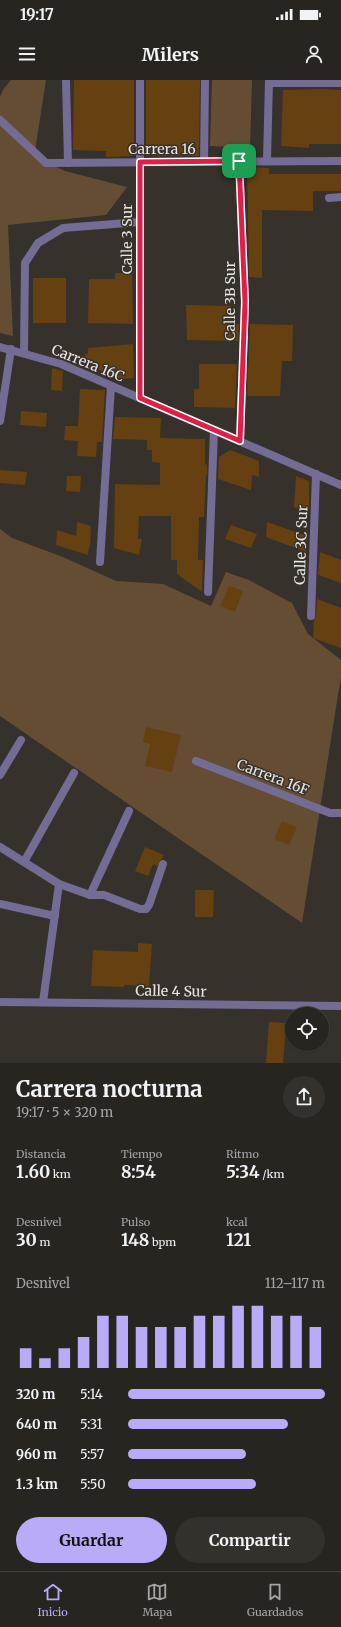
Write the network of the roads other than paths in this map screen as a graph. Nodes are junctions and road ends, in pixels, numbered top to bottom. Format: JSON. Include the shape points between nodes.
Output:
{"nodes":[{"id":1,"x":66,"y":80,"type":"edge"},
{"id":2,"x":140,"y":80,"type":"edge"},
{"id":3,"x":205,"y":80,"type":"edge"},
{"id":4,"x":269,"y":81,"type":"edge"},
{"id":5,"x":341,"y":83,"type":"edge"},
{"id":6,"x":0,"y":120,"type":"edge"},
{"id":7,"x":239,"y":161,"type":"junction"},
{"id":8,"x":267,"y":161,"type":"junction"},
{"id":9,"x":341,"y":161,"type":"edge"},
{"id":10,"x":140,"y":162,"type":"junction"},
{"id":11,"x":204,"y":162,"type":"junction"},
{"id":12,"x":68,"y":163,"type":"junction"},
{"id":13,"x":341,"y":197,"type":"edge"},
{"id":14,"x":329,"y":198,"type":"dead end"},
{"id":15,"x":140,"y":222,"type":"junction"},
{"id":16,"x":0,"y":347,"type":"edge"},
{"id":17,"x":11,"y":349,"type":"junction"},
{"id":18,"x":24,"y":353,"type":"junction"},
{"id":19,"x":111,"y":386,"type":"junction"},
{"id":20,"x":140,"y":398,"type":"junction"},
{"id":21,"x":0,"y":421,"type":"edge"},
{"id":22,"x":214,"y":430,"type":"junction"},
{"id":23,"x":240,"y":441,"type":"junction"},
{"id":24,"x":316,"y":474,"type":"junction"},
{"id":25,"x":341,"y":485,"type":"edge"},
{"id":26,"x":100,"y":562,"type":"dead end"},
{"id":27,"x":208,"y":592,"type":"dead end"},
{"id":28,"x":312,"y":616,"type":"dead end"},
{"id":29,"x":21,"y":740,"type":"dead end"},
{"id":30,"x":196,"y":761,"type":"dead end"},
{"id":31,"x":74,"y":773,"type":"dead end"},
{"id":32,"x":0,"y":775,"type":"edge"},
{"id":33,"x":129,"y":810,"type":"dead end"},
{"id":34,"x":341,"y":813,"type":"edge"},
{"id":35,"x":0,"y":847,"type":"edge"},
{"id":36,"x":24,"y":862,"type":"junction"},
{"id":37,"x":163,"y":864,"type":"dead end"},
{"id":38,"x":59,"y":884,"type":"junction"},
{"id":39,"x":90,"y":895,"type":"junction"},
{"id":40,"x":0,"y":904,"type":"edge"},
{"id":41,"x":55,"y":916,"type":"junction"},
{"id":42,"x":0,"y":1002,"type":"edge"},
{"id":43,"x":43,"y":1002,"type":"junction"},
{"id":44,"x":341,"y":1006,"type":"edge"}],
"edges":[{"from":1,"to":12,"type":"street"},
{"from":2,"to":10,"type":"street","name":"Calle 3 Sur"},
{"from":3,"to":11,"type":"street"},
{"from":4,"to":5,"type":"street"},
{"from":4,"to":8,"type":"street"},
{"from":6,"to":12,"type":"street","name":"Carrera 16","via":[[46,163]]},
{"from":7,"to":8,"type":"street","name":"Carrera 16"},
{"from":7,"to":11,"type":"street","name":"Carrera 16"},
{"from":7,"to":23,"type":"street","name":"Calle 3B Sur","via":[[245,302]]},
{"from":8,"to":9,"type":"street","name":"Carrera 16"},
{"from":10,"to":11,"type":"street","name":"Carrera 16"},
{"from":10,"to":12,"type":"street","name":"Carrera 16"},
{"from":10,"to":15,"type":"street","name":"Calle 3 Sur"},
{"from":13,"to":14,"type":"street"},
{"from":15,"to":18,"type":"street","via":[[63,228],[38,243],[25,263]]},
{"from":15,"to":20,"type":"street","name":"Calle 3 Sur"},
{"from":16,"to":17,"type":"street","name":"Carrera 16C"},
{"from":17,"to":18,"type":"street","name":"Carrera 16C"},
{"from":17,"to":21,"type":"street"},
{"from":18,"to":19,"type":"street","name":"Carrera 16C","via":[[61,364]]},
{"from":19,"to":20,"type":"street","name":"Carrera 16C"},
{"from":19,"to":26,"type":"street"},
{"from":20,"to":22,"type":"street","name":"Carrera 16C"},
{"from":22,"to":23,"type":"street","name":"Carrera 16C"},
{"from":22,"to":27,"type":"street"},
{"from":23,"to":24,"type":"street","name":"Carrera 16C"},
{"from":24,"to":25,"type":"street","name":"Carrera 16C"},
{"from":24,"to":28,"type":"street","name":"Calle 3C Sur"},
{"from":29,"to":32,"type":"street"},
{"from":30,"to":34,"type":"street","name":"Carrera 16F","via":[[330,813]]},
{"from":31,"to":36,"type":"street"},
{"from":33,"to":39,"type":"street"},
{"from":35,"to":36,"type":"street"},
{"from":36,"to":38,"type":"street"},
{"from":37,"to":39,"type":"street","via":[[146,909],[104,896]]},
{"from":38,"to":39,"type":"street"},
{"from":38,"to":41,"type":"street"},
{"from":40,"to":41,"type":"street"},
{"from":41,"to":43,"type":"street"},
{"from":42,"to":43,"type":"street","name":"Calle 4 Sur"},
{"from":43,"to":44,"type":"street","name":"Calle 4 Sur"}]}
